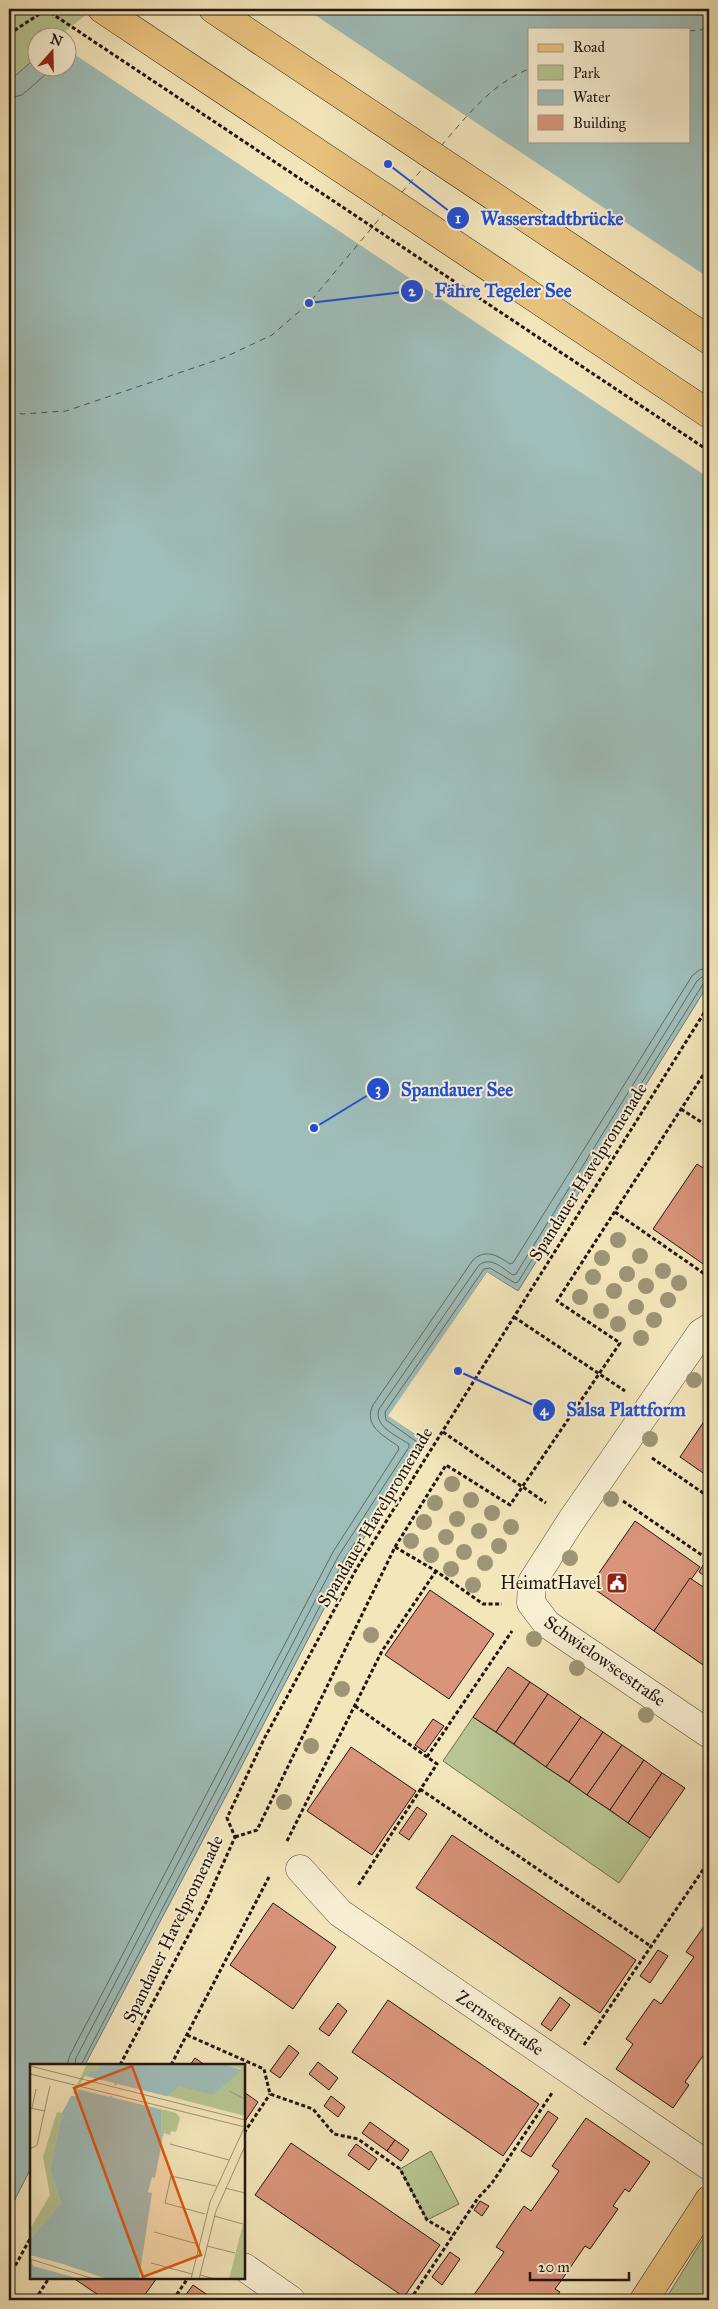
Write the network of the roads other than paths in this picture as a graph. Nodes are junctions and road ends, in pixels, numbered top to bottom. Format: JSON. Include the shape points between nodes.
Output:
{"nodes":[{"id":1,"x":102,"y":9,"type":"edge"},
{"id":2,"x":212,"y":9,"type":"edge"},
{"id":3,"x":709,"y":340,"type":"edge"},
{"id":4,"x":709,"y":414,"type":"edge"},
{"id":5,"x":709,"y":1328,"type":"edge"},
{"id":6,"x":709,"y":1734,"type":"edge"},
{"id":7,"x":300,"y":1869,"type":"dead end"},
{"id":8,"x":709,"y":2166,"type":"edge"},
{"id":9,"x":709,"y":2200,"type":"edge"},
{"id":10,"x":245,"y":2268,"type":"edge"},
{"id":11,"x":291,"y":2300,"type":"edge"},
{"id":12,"x":644,"y":2300,"type":"edge"}],
"edges":[{"from":1,"to":4,"type":"main road"},
{"from":2,"to":3,"type":"main road"},
{"from":5,"to":6,"type":"street","name":"Schwielowseestraße","via":[[701,1333],[571,1521],[532,1582],[531,1603],[547,1624]]},
{"from":7,"to":8,"type":"street","name":"Zernseestraße","via":[[340,1913]]},
{"from":9,"to":12,"type":"main road"},
{"from":10,"to":11,"type":"street"}]}
